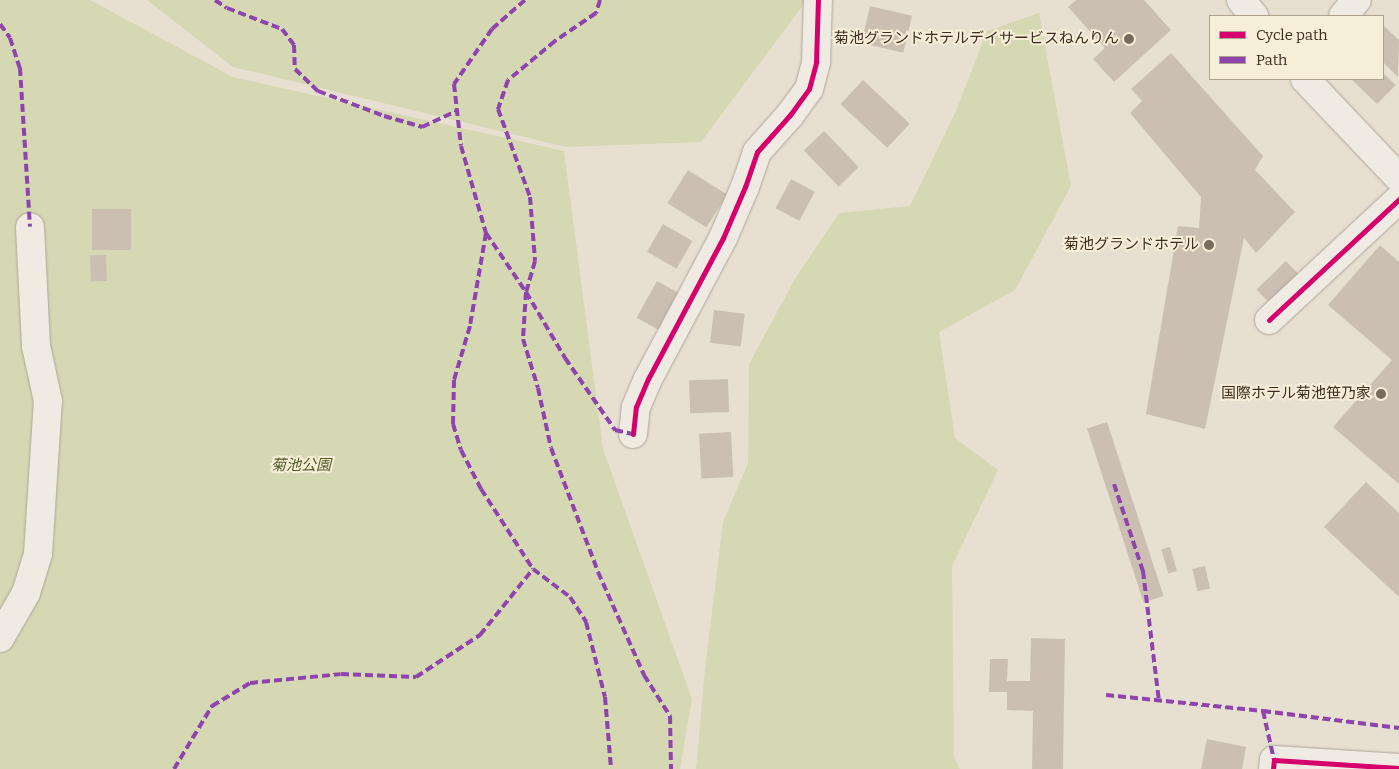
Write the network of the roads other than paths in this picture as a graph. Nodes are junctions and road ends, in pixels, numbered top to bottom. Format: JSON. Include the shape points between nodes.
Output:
{"nodes":[{"id":1,"x":818,"y":0,"type":"edge"},
{"id":2,"x":1241,"y":0,"type":"edge"},
{"id":3,"x":1357,"y":0,"type":"edge"},
{"id":4,"x":1253,"y":15,"type":"edge"},
{"id":5,"x":1344,"y":15,"type":"edge"},
{"id":6,"x":1306,"y":80,"type":"edge"},
{"id":7,"x":1399,"y":178,"type":"edge"},
{"id":8,"x":1399,"y":199,"type":"edge"},
{"id":9,"x":30,"y":227,"type":"dead end"},
{"id":10,"x":1270,"y":320,"type":"dead end"},
{"id":11,"x":633,"y":434,"type":"dead end"},
{"id":12,"x":0,"y":638,"type":"edge"},
{"id":13,"x":1399,"y":768,"type":"edge"},
{"id":14,"x":1273,"y":769,"type":"edge"}],
"edges":[{"from":1,"to":11,"type":"street","via":[[816,62],[809,89],[757,152],[723,238],[648,379],[636,407]]},
{"from":2,"to":4,"type":"street"},
{"from":3,"to":5,"type":"street"},
{"from":6,"to":7,"type":"street"},
{"from":8,"to":10,"type":"street"},
{"from":9,"to":12,"type":"street","via":[[36,346],[48,401],[38,544],[26,593]]},
{"from":13,"to":14,"type":"street","via":[[1274,760]]}]}
